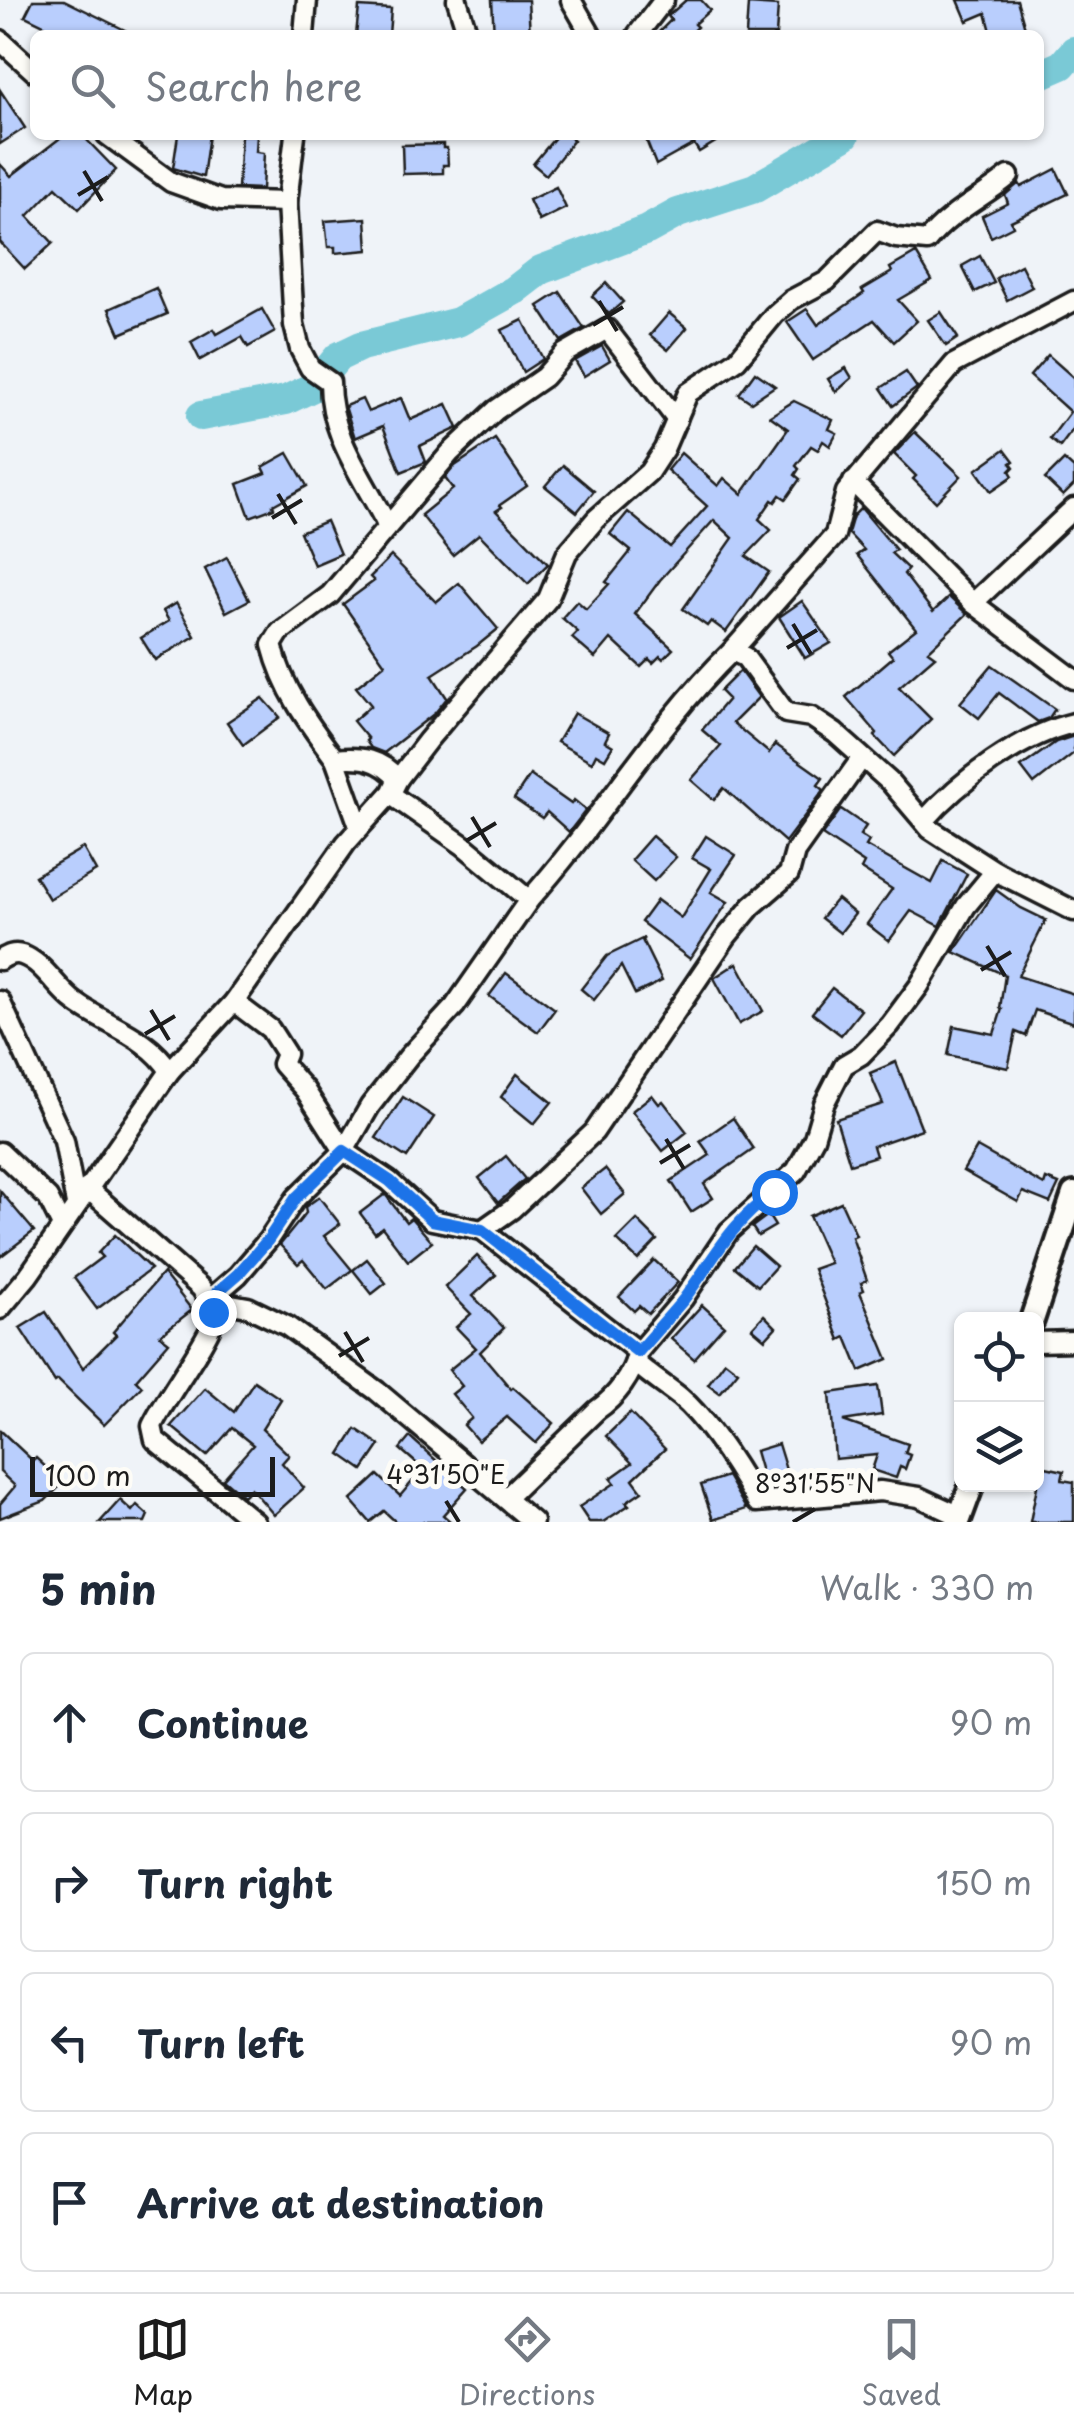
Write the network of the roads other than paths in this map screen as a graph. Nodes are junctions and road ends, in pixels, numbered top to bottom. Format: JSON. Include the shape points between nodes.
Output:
{"nodes":[{"id":1,"x":307,"y":0,"type":"edge"},
{"id":2,"x":457,"y":0,"type":"edge"},
{"id":3,"x":572,"y":0,"type":"edge"},
{"id":4,"x":664,"y":0,"type":"edge"},
{"id":5,"x":304,"y":30,"type":"edge"},
{"id":6,"x":466,"y":30,"type":"edge"},
{"id":7,"x":587,"y":30,"type":"edge"},
{"id":8,"x":641,"y":30,"type":"edge"},
{"id":9,"x":0,"y":40,"type":"edge"},
{"id":10,"x":30,"y":67,"type":"edge"},
{"id":11,"x":114,"y":140,"type":"edge"},
{"id":12,"x":294,"y":140,"type":"edge"},
{"id":13,"x":1009,"y":176,"type":"dead end"},
{"id":14,"x":287,"y":202,"type":"junction"},
{"id":15,"x":1074,"y":301,"type":"edge"},
{"id":16,"x":676,"y":420,"type":"junction"},
{"id":17,"x":854,"y":482,"type":"junction"},
{"id":18,"x":1074,"y":508,"type":"edge"},
{"id":19,"x":388,"y":525,"type":"junction"},
{"id":20,"x":973,"y":603,"type":"junction"},
{"id":21,"x":732,"y":651,"type":"junction"},
{"id":22,"x":1074,"y":679,"type":"edge"},
{"id":23,"x":1074,"y":723,"type":"edge"},
{"id":24,"x":335,"y":759,"type":"junction"},
{"id":25,"x":861,"y":759,"type":"junction"},
{"id":26,"x":394,"y":787,"type":"junction"},
{"id":27,"x":924,"y":822,"type":"junction"},
{"id":28,"x":359,"y":826,"type":"junction"},
{"id":29,"x":994,"y":870,"type":"junction"},
{"id":30,"x":529,"y":900,"type":"junction"},
{"id":31,"x":1074,"y":910,"type":"edge"},
{"id":32,"x":0,"y":960,"type":"edge"},
{"id":33,"x":0,"y":1002,"type":"edge"},
{"id":34,"x":234,"y":1002,"type":"junction"},
{"id":35,"x":170,"y":1071,"type":"junction"},
{"id":36,"x":344,"y":1151,"type":"junction"},
{"id":37,"x":0,"y":1152,"type":"edge"},
{"id":38,"x":1074,"y":1194,"type":"edge"},
{"id":39,"x":82,"y":1196,"type":"junction"},
{"id":40,"x":62,"y":1226,"type":"junction"},
{"id":41,"x":482,"y":1230,"type":"junction"},
{"id":42,"x":208,"y":1300,"type":"junction"},
{"id":43,"x":0,"y":1309,"type":"edge"},
{"id":44,"x":1035,"y":1312,"type":"edge"},
{"id":45,"x":1074,"y":1341,"type":"edge"},
{"id":46,"x":1044,"y":1342,"type":"edge"},
{"id":47,"x":637,"y":1357,"type":"junction"},
{"id":48,"x":969,"y":1492,"type":"edge"},
{"id":49,"x":506,"y":1498,"type":"junction"},
{"id":50,"x":959,"y":1519,"type":"edge"},
{"id":51,"x":255,"y":1522,"type":"edge"},
{"id":52,"x":533,"y":1522,"type":"edge"}],
"edges":[{"from":1,"to":5,"type":"street"},
{"from":2,"to":6,"type":"street"},
{"from":3,"to":7,"type":"street"},
{"from":4,"to":8,"type":"street"},
{"from":9,"to":10,"type":"street"},
{"from":11,"to":14,"type":"street","via":[[171,182],[220,200]]},
{"from":12,"to":14,"type":"street"},
{"from":13,"to":16,"type":"street","via":[[944,221],[927,241],[877,231],[828,281],[774,315],[737,360],[688,393]]},
{"from":14,"to":19,"type":"street","via":[[300,349],[310,368],[330,382],[330,412],[342,444]]},
{"from":15,"to":17,"type":"street","via":[[954,364]]},
{"from":16,"to":19,"type":"street","via":[[607,329],[565,353],[544,377],[496,410]]},
{"from":16,"to":26,"type":"street","via":[[649,472],[566,553],[548,598]]},
{"from":17,"to":20,"type":"street"},
{"from":17,"to":21,"type":"street","via":[[835,535]]},
{"from":18,"to":20,"type":"street"},
{"from":19,"to":24,"type":"street","via":[[330,595],[272,644],[291,694]]},
{"from":20,"to":22,"type":"street"},
{"from":21,"to":25,"type":"street","via":[[745,657],[786,713],[810,717]]},
{"from":21,"to":30,"type":"street"},
{"from":23,"to":27,"type":"street","via":[[971,776]]},
{"from":24,"to":26,"type":"street","via":[[358,756],[386,765]]},
{"from":24,"to":28,"type":"street"},
{"from":25,"to":27,"type":"street"},
{"from":25,"to":41,"type":"street","via":[[795,852],[790,874],[727,936],[594,1132]]},
{"from":26,"to":28,"type":"street"},
{"from":26,"to":30,"type":"street"},
{"from":27,"to":29,"type":"street"},
{"from":28,"to":34,"type":"street"},
{"from":29,"to":31,"type":"street"},
{"from":29,"to":47,"type":"street","via":[[890,1025],[844,1064],[796,1171],[729,1231]]},
{"from":30,"to":36,"type":"street","via":[[455,1006],[370,1106]]},
{"from":32,"to":35,"type":"street","via":[[20,954],[31,960],[73,1002],[154,1049]]},
{"from":33,"to":39,"type":"street"},
{"from":34,"to":35,"type":"street"},
{"from":34,"to":36,"type":"street","via":[[270,1029],[286,1054],[282,1064]]},
{"from":35,"to":39,"type":"street"},
{"from":36,"to":41,"type":"street","via":[[432,1220]]},
{"from":36,"to":42,"type":"street"},
{"from":37,"to":40,"type":"street","via":[[48,1198]]},
{"from":38,"to":44,"type":"street"},
{"from":39,"to":40,"type":"street"},
{"from":39,"to":42,"type":"street"},
{"from":40,"to":43,"type":"street"},
{"from":41,"to":47,"type":"street"},
{"from":42,"to":49,"type":"street","via":[[248,1306],[287,1326],[378,1391]]},
{"from":42,"to":51,"type":"street","via":[[210,1332],[152,1426],[155,1440]]},
{"from":45,"to":46,"type":"street"},
{"from":47,"to":49,"type":"street","via":[[612,1400]]},
{"from":47,"to":50,"type":"street","via":[[704,1424],[756,1502],[880,1490],[918,1497]]},
{"from":48,"to":50,"type":"street"},
{"from":49,"to":52,"type":"street"}]}
